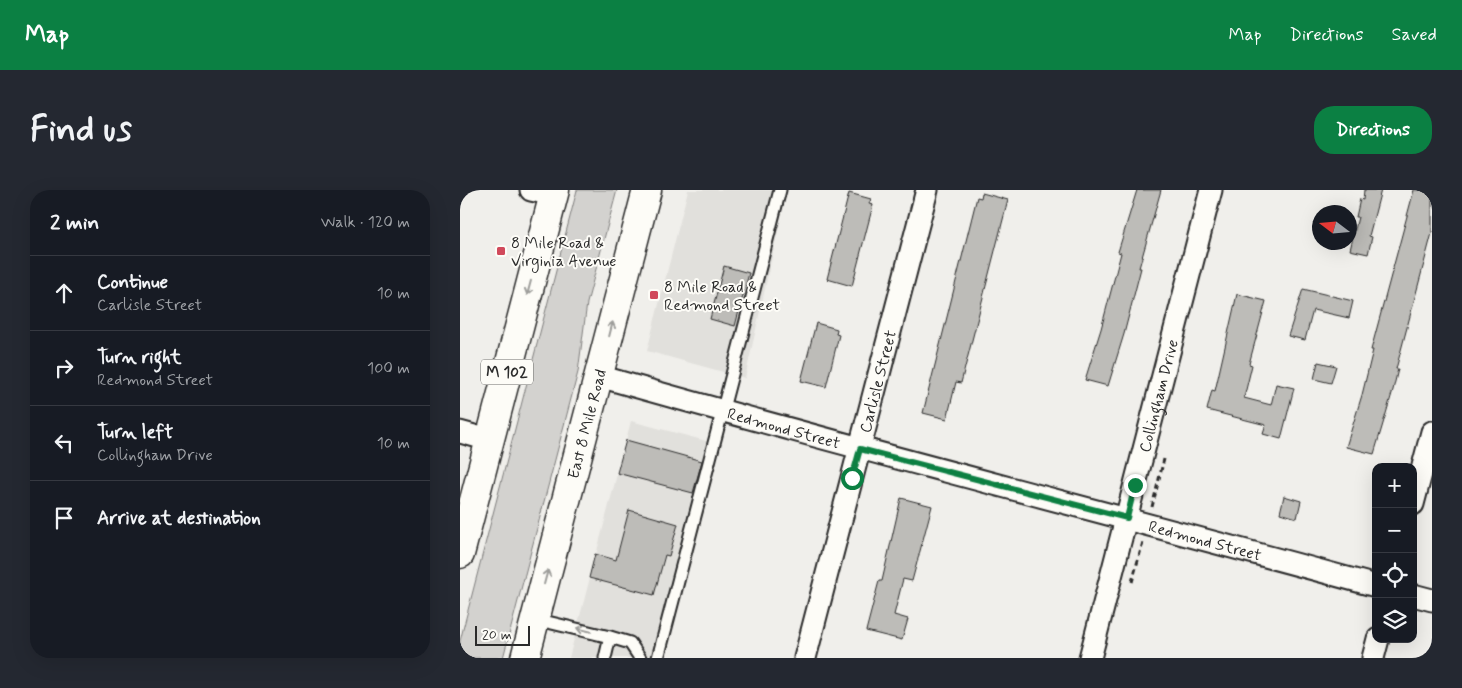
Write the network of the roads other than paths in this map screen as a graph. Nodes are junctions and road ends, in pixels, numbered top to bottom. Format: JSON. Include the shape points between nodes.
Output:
{"nodes":[{"id":1,"x":647,"y":190,"type":"edge"},
{"id":2,"x":780,"y":190,"type":"edge"},
{"id":3,"x":927,"y":190,"type":"edge"},
{"id":4,"x":1212,"y":190,"type":"edge"},
{"id":5,"x":546,"y":192,"type":"edge"},
{"id":6,"x":599,"y":376,"type":"junction"},
{"id":7,"x":722,"y":410,"type":"junction"},
{"id":8,"x":460,"y":432,"type":"edge"},
{"id":9,"x":1432,"y":432,"type":"edge"},
{"id":10,"x":490,"y":440,"type":"junction"},
{"id":11,"x":860,"y":449,"type":"junction"},
{"id":12,"x":1417,"y":489,"type":"edge"},
{"id":13,"x":468,"y":493,"type":"edge"},
{"id":14,"x":1127,"y":518,"type":"junction"},
{"id":15,"x":462,"y":542,"type":"edge"},
{"id":16,"x":1372,"y":585,"type":"edge"},
{"id":17,"x":1417,"y":596,"type":"edge"},
{"id":18,"x":1432,"y":600,"type":"edge"},
{"id":19,"x":535,"y":619,"type":"junction"},
{"id":20,"x":610,"y":637,"type":"junction"},
{"id":21,"x":1377,"y":643,"type":"edge"},
{"id":22,"x":525,"y":658,"type":"edge"},
{"id":23,"x":605,"y":658,"type":"edge"},
{"id":24,"x":640,"y":658,"type":"edge"},
{"id":25,"x":658,"y":658,"type":"edge"},
{"id":26,"x":805,"y":658,"type":"edge"},
{"id":27,"x":1090,"y":658,"type":"edge"},
{"id":28,"x":1374,"y":658,"type":"edge"}],
"edges":[{"from":6,"to":1,"type":"highway","name":"East 8 Mile Road","one_way":true},
{"from":2,"to":7,"type":"lane"},
{"from":3,"to":11,"type":"street","name":"Carlisle Street"},
{"from":4,"to":14,"type":"street","name":"Collingham Drive"},
{"from":5,"to":10,"type":"highway","number":"M 102","one_way":true},
{"from":6,"to":7,"type":"street","name":"Redmond Street"},
{"from":19,"to":6,"type":"highway","name":"East 8 Mile Road","one_way":true},
{"from":7,"to":11,"type":"street","name":"Redmond Street"},
{"from":7,"to":25,"type":"lane"},
{"from":8,"to":10,"type":"street"},
{"from":9,"to":12,"type":"street"},
{"from":10,"to":13,"type":"highway","number":"M 102"},
{"from":11,"to":14,"type":"street","name":"Redmond Street"},
{"from":11,"to":26,"type":"street","name":"Carlisle Street"},
{"from":13,"to":15,"type":"highway","number":"M 102"},
{"from":14,"to":16,"type":"street","name":"Redmond Street"},
{"from":14,"to":27,"type":"street","name":"Collingham Drive"},
{"from":17,"to":18,"type":"street"},
{"from":20,"to":19,"type":"lane","one_way":true},
{"from":19,"to":22,"type":"highway","name":"East 8 Mile Road"},
{"from":20,"to":23,"type":"lane"},
{"from":20,"to":24,"type":"lane","via":[[630,642]]},
{"from":21,"to":28,"type":"street"}]}
